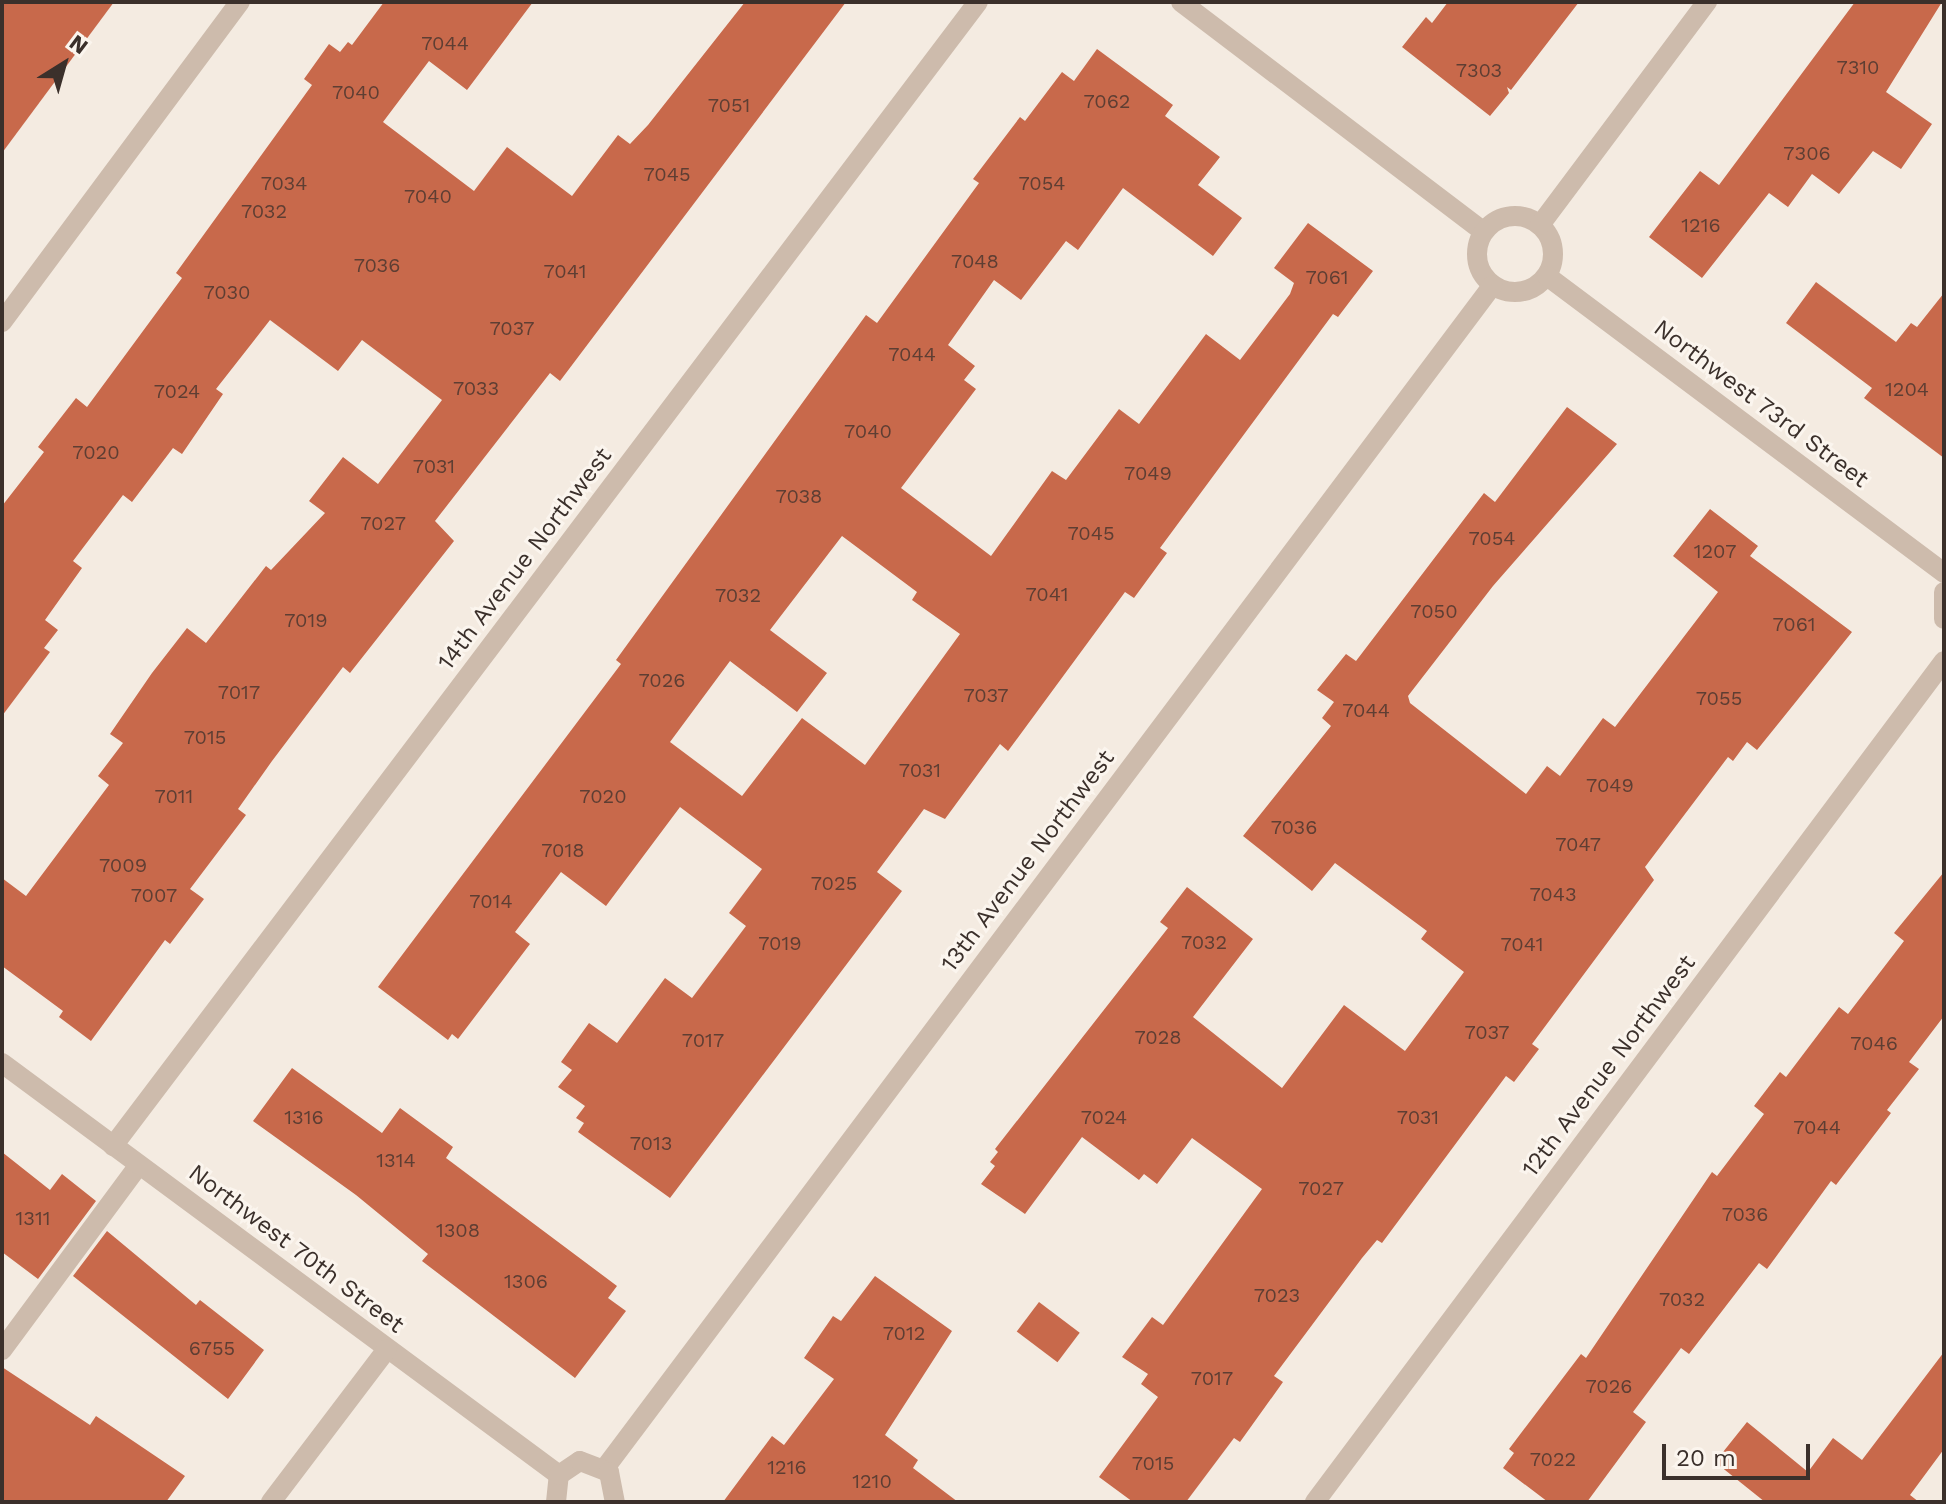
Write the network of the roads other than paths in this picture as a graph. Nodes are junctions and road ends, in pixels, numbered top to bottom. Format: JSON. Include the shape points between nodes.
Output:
{"nodes":[{"id":1,"x":240,"y":2,"type":"edge"},
{"id":2,"x":978,"y":2,"type":"edge"},
{"id":3,"x":1181,"y":2,"type":"edge"},
{"id":4,"x":1707,"y":2,"type":"edge"},
{"id":5,"x":1540,"y":225,"type":"junction"},
{"id":6,"x":1484,"y":232,"type":"junction"},
{"id":7,"x":1547,"y":276,"type":"junction"},
{"id":8,"x":1493,"y":285,"type":"junction"},
{"id":9,"x":2,"y":322,"type":"edge"},
{"id":10,"x":1944,"y":573,"type":"edge"},
{"id":11,"x":1944,"y":592,"type":"edge"},
{"id":12,"x":1944,"y":619,"type":"edge"},
{"id":13,"x":1944,"y":661,"type":"edge"},
{"id":14,"x":2,"y":1063,"type":"edge"},
{"id":15,"x":113,"y":1146,"type":"junction"},
{"id":16,"x":139,"y":1165,"type":"junction"},
{"id":17,"x":387,"y":1349,"type":"junction"},
{"id":18,"x":2,"y":1350,"type":"edge"},
{"id":19,"x":605,"y":1468,"type":"junction"},
{"id":20,"x":559,"y":1475,"type":"junction"},
{"id":21,"x":271,"y":1502,"type":"edge"},
{"id":22,"x":556,"y":1502,"type":"edge"},
{"id":23,"x":615,"y":1502,"type":"edge"},
{"id":24,"x":1315,"y":1502,"type":"edge"}],
"edges":[{"from":1,"to":9,"type":"street"},
{"from":2,"to":15,"type":"street","name":"14th Avenue Northwest"},
{"from":3,"to":6,"type":"street"},
{"from":4,"to":5,"type":"street"},
{"from":5,"to":6,"type":"street","via":[[1511,216]]},
{"from":5,"to":7,"type":"street","via":[[1554,255]]},
{"from":6,"to":8,"type":"street","via":[[1477,260]]},
{"from":7,"to":8,"type":"street","via":[[1522,292]]},
{"from":7,"to":10,"type":"street","name":"Northwest 73rd Street"},
{"from":8,"to":19,"type":"street","name":"13th Avenue Northwest"},
{"from":11,"to":12,"type":"street"},
{"from":13,"to":24,"type":"street","name":"12th Avenue Northwest"},
{"from":14,"to":15,"type":"street","name":"Northwest 70th Street"},
{"from":15,"to":16,"type":"street","name":"Northwest 70th Street"},
{"from":16,"to":17,"type":"street","name":"Northwest 70th Street"},
{"from":16,"to":18,"type":"street"},
{"from":17,"to":20,"type":"street","name":"Northwest 70th Street"},
{"from":17,"to":21,"type":"street"},
{"from":19,"to":20,"type":"street","via":[[580,1461]]},
{"from":19,"to":23,"type":"street","via":[[615,1481]]},
{"from":20,"to":22,"type":"street"}]}
